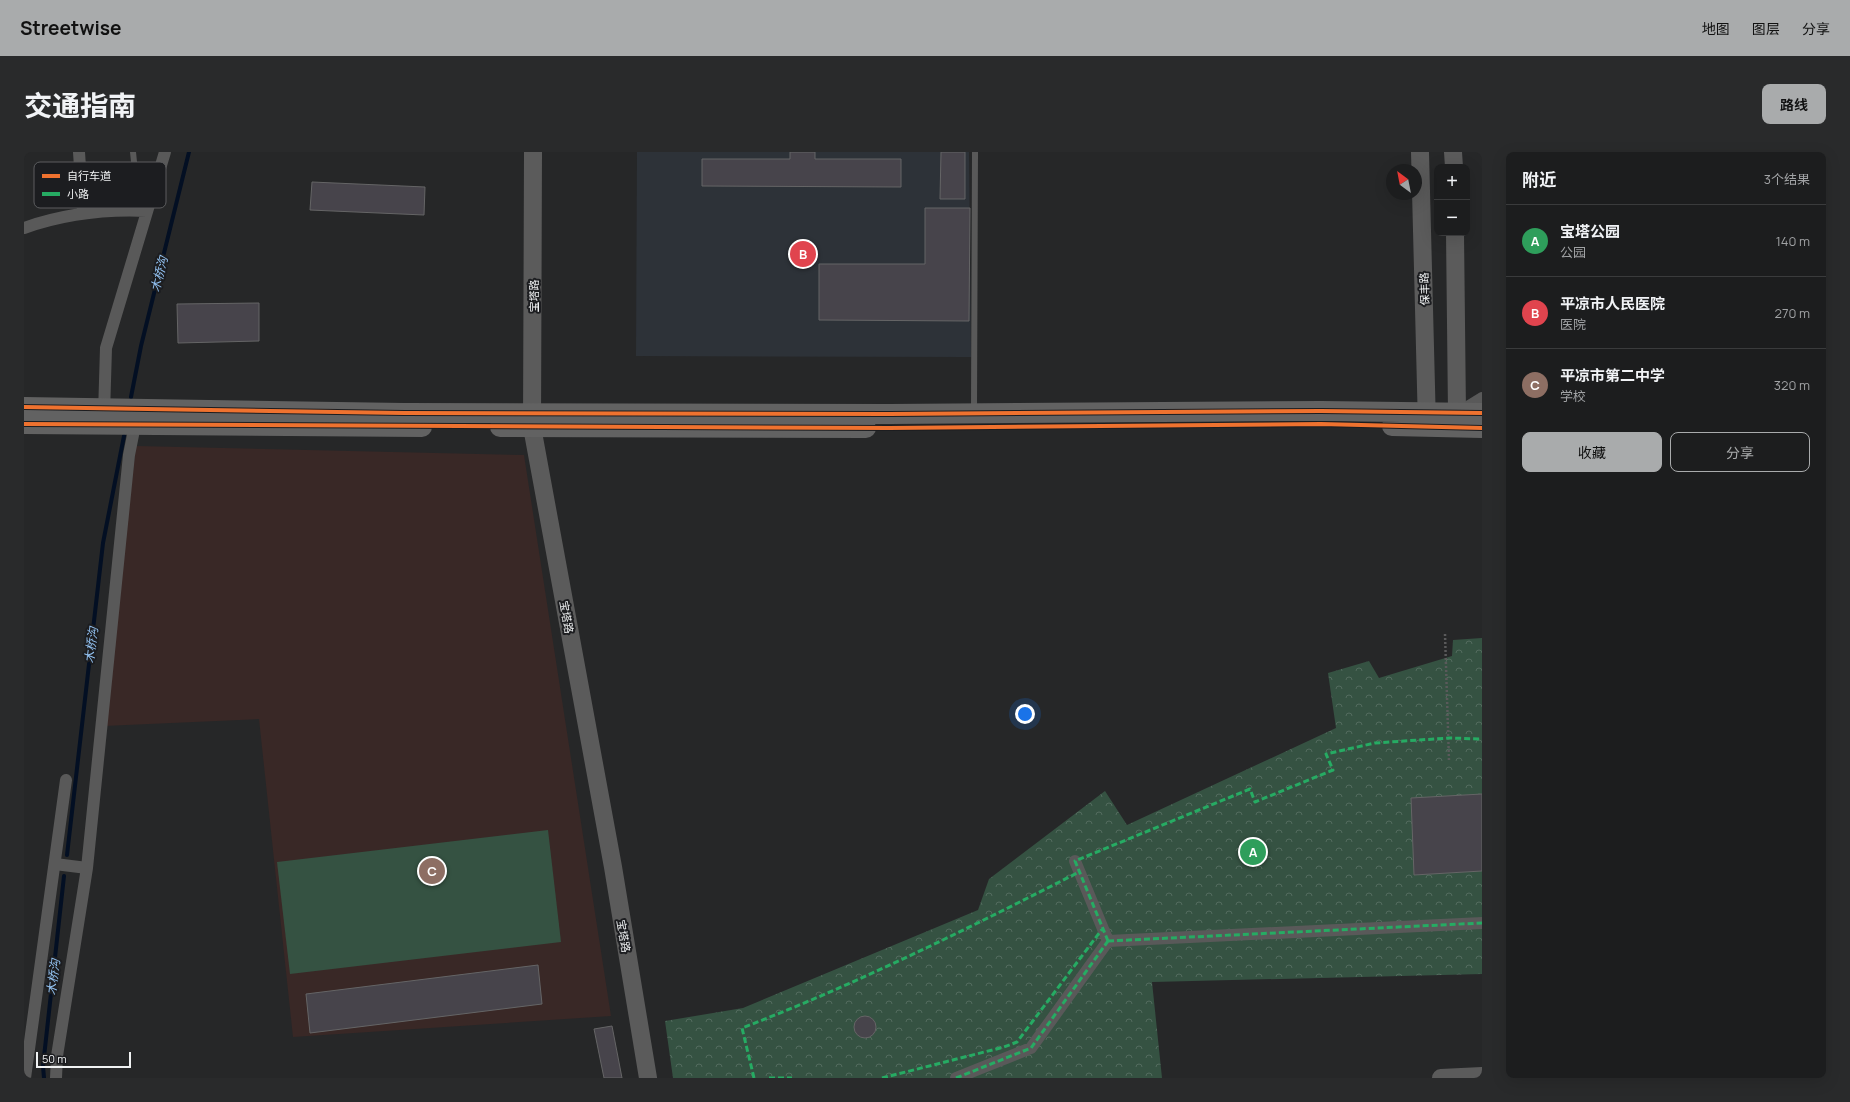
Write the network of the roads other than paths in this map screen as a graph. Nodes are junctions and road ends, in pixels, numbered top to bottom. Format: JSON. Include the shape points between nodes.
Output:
{"nodes":[{"id":1,"x":79,"y":152,"type":"edge"},
{"id":2,"x":133,"y":152,"type":"edge"},
{"id":3,"x":165,"y":152,"type":"edge"},
{"id":4,"x":533,"y":152,"type":"edge"},
{"id":5,"x":975,"y":152,"type":"edge"},
{"id":6,"x":1420,"y":152,"type":"edge"},
{"id":7,"x":1453,"y":152,"type":"edge"},
{"id":8,"x":79,"y":162,"type":"edge"},
{"id":9,"x":135,"y":162,"type":"edge"},
{"id":10,"x":161,"y":162,"type":"edge"},
{"id":11,"x":1454,"y":164,"type":"edge"},
{"id":12,"x":82,"y":208,"type":"edge"},
{"id":13,"x":142,"y":208,"type":"edge"},
{"id":14,"x":144,"y":208,"type":"edge"},
{"id":15,"x":143,"y":211,"type":"junction"},
{"id":16,"x":82,"y":213,"type":"junction"},
{"id":17,"x":24,"y":228,"type":"edge"},
{"id":18,"x":1454,"y":236,"type":"edge"},
{"id":19,"x":1482,"y":398,"type":"edge"},
{"id":20,"x":24,"y":407,"type":"edge"},
{"id":21,"x":974,"y":413,"type":"junction"},
{"id":22,"x":1482,"y":413,"type":"edge"},
{"id":23,"x":103,"y":416,"type":"junction"},
{"id":24,"x":137,"y":417,"type":"junction"},
{"id":25,"x":1428,"y":419,"type":"junction"},
{"id":26,"x":532,"y":420,"type":"junction"},
{"id":27,"x":1456,"y":420,"type":"junction"},
{"id":28,"x":798,"y":421,"type":"junction"},
{"id":29,"x":24,"y":424,"type":"edge"},
{"id":30,"x":1482,"y":428,"type":"edge"},
{"id":31,"x":66,"y":780,"type":"dead end"},
{"id":32,"x":1075,"y":861,"type":"dead end"},
{"id":33,"x":55,"y":864,"type":"junction"},
{"id":34,"x":87,"y":868,"type":"junction"},
{"id":35,"x":1482,"y":923,"type":"edge"},
{"id":36,"x":1108,"y":940,"type":"junction"},
{"id":37,"x":1482,"y":1076,"type":"edge"},
{"id":38,"x":25,"y":1078,"type":"edge"},
{"id":39,"x":56,"y":1078,"type":"edge"},
{"id":40,"x":648,"y":1078,"type":"edge"},
{"id":41,"x":956,"y":1078,"type":"edge"},
{"id":42,"x":1441,"y":1078,"type":"edge"}],
"edges":[{"from":1,"to":8,"type":"street"},
{"from":2,"to":9,"type":"lane"},
{"from":3,"to":10,"type":"street"},
{"from":4,"to":26,"type":"street","name":"宝塔路"},
{"from":5,"to":21,"type":"lane"},
{"from":6,"to":25,"type":"street","name":"保丰路"},
{"from":7,"to":11,"type":"street"},
{"from":12,"to":16,"type":"street"},
{"from":13,"to":15,"type":"lane"},
{"from":14,"to":15,"type":"street"},
{"from":15,"to":16,"type":"street"},
{"from":15,"to":23,"type":"street","via":[[106,348]]},
{"from":16,"to":17,"type":"street"},
{"from":18,"to":27,"type":"street"},
{"from":19,"to":27,"type":"street"},
{"from":20,"to":23,"type":"main road"},
{"from":21,"to":25,"type":"main road","via":[[1313,411]]},
{"from":21,"to":28,"type":"main road"},
{"from":22,"to":27,"type":"main road"},
{"from":23,"to":24,"type":"main road"},
{"from":23,"to":29,"type":"main road"},
{"from":24,"to":26,"type":"main road"},
{"from":24,"to":34,"type":"street","via":[[129,455]]},
{"from":25,"to":27,"type":"main road"},
{"from":25,"to":28,"type":"main road","via":[[1313,424]]},
{"from":26,"to":28,"type":"main road"},
{"from":26,"to":40,"type":"street","name":"宝塔路"},
{"from":27,"to":30,"type":"main road"},
{"from":31,"to":33,"type":"street"},
{"from":32,"to":36,"type":"street"},
{"from":33,"to":34,"type":"street"},
{"from":33,"to":38,"type":"street"},
{"from":34,"to":39,"type":"street","via":[[57,1056]]},
{"from":35,"to":36,"type":"street"},
{"from":36,"to":41,"type":"street","via":[[1031,1048]]},
{"from":37,"to":42,"type":"street"}]}
